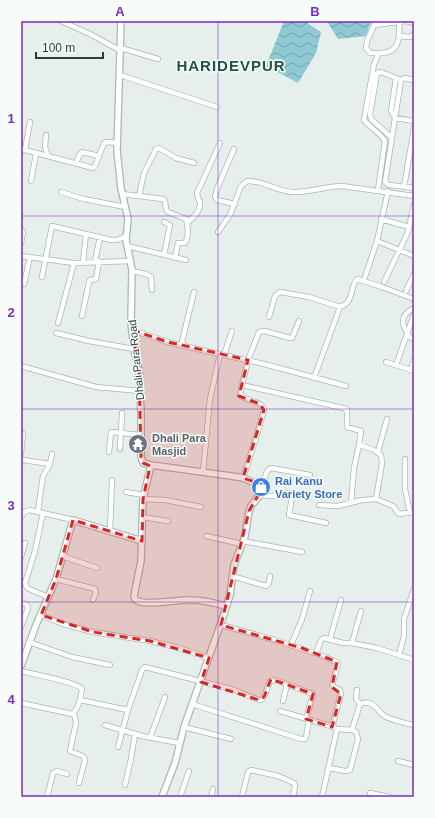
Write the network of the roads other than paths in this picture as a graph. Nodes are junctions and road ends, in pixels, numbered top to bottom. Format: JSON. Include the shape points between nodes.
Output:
{"nodes":[{"id":1,"x":61,"y":21,"type":"edge"},
{"id":2,"x":122,"y":21,"type":"edge"},
{"id":3,"x":399,"y":21,"type":"edge"},
{"id":4,"x":375,"y":23,"type":"edge"},
{"id":5,"x":414,"y":23,"type":"edge"},
{"id":6,"x":414,"y":34,"type":"edge"},
{"id":7,"x":400,"y":36,"type":"junction"},
{"id":8,"x":121,"y":49,"type":"junction"},
{"id":9,"x":379,"y":54,"type":"junction"},
{"id":10,"x":158,"y":59,"type":"dead end"},
{"id":11,"x":120,"y":75,"type":"junction"},
{"id":12,"x":399,"y":79,"type":"junction"},
{"id":13,"x":414,"y":80,"type":"edge"},
{"id":14,"x":217,"y":107,"type":"dead end"},
{"id":15,"x":395,"y":118,"type":"junction"},
{"id":16,"x":414,"y":121,"type":"edge"},
{"id":17,"x":30,"y":122,"type":"dead end"},
{"id":18,"x":414,"y":128,"type":"edge"},
{"id":19,"x":46,"y":135,"type":"dead end"},
{"id":20,"x":392,"y":138,"type":"junction"},
{"id":21,"x":220,"y":142,"type":"dead end"},
{"id":22,"x":118,"y":143,"type":"junction"},
{"id":23,"x":234,"y":149,"type":"dead end"},
{"id":24,"x":23,"y":150,"type":"edge"},
{"id":25,"x":36,"y":154,"type":"junction"},
{"id":26,"x":48,"y":156,"type":"junction"},
{"id":27,"x":99,"y":156,"type":"junction"},
{"id":28,"x":76,"y":163,"type":"junction"},
{"id":29,"x":194,"y":163,"type":"dead end"},
{"id":30,"x":31,"y":181,"type":"dead end"},
{"id":31,"x":404,"y":187,"type":"junction"},
{"id":32,"x":414,"y":188,"type":"edge"},
{"id":33,"x":378,"y":190,"type":"junction"},
{"id":34,"x":388,"y":191,"type":"junction"},
{"id":35,"x":61,"y":192,"type":"dead end"},
{"id":36,"x":122,"y":194,"type":"junction"},
{"id":37,"x":139,"y":196,"type":"junction"},
{"id":38,"x":414,"y":196,"type":"edge"},
{"id":39,"x":235,"y":204,"type":"junction"},
{"id":40,"x":414,"y":205,"type":"edge"},
{"id":41,"x":125,"y":207,"type":"junction"},
{"id":42,"x":381,"y":220,"type":"junction"},
{"id":43,"x":164,"y":222,"type":"dead end"},
{"id":44,"x":187,"y":223,"type":"junction"},
{"id":45,"x":410,"y":227,"type":"junction"},
{"id":46,"x":21,"y":229,"type":"edge"},
{"id":47,"x":218,"y":232,"type":"dead end"},
{"id":48,"x":86,"y":234,"type":"junction"},
{"id":49,"x":126,"y":236,"type":"junction"},
{"id":50,"x":100,"y":237,"type":"junction"},
{"id":51,"x":377,"y":241,"type":"junction"},
{"id":52,"x":21,"y":243,"type":"edge"},
{"id":53,"x":127,"y":246,"type":"junction"},
{"id":54,"x":400,"y":250,"type":"junction"},
{"id":55,"x":164,"y":255,"type":"junction"},
{"id":56,"x":21,"y":256,"type":"edge"},
{"id":57,"x":414,"y":256,"type":"edge"},
{"id":58,"x":30,"y":257,"type":"junction"},
{"id":59,"x":175,"y":258,"type":"junction"},
{"id":60,"x":45,"y":259,"type":"junction"},
{"id":61,"x":186,"y":260,"type":"dead end"},
{"id":62,"x":97,"y":261,"type":"junction"},
{"id":63,"x":131,"y":261,"type":"junction"},
{"id":64,"x":83,"y":262,"type":"junction"},
{"id":65,"x":74,"y":263,"type":"junction"},
{"id":66,"x":132,"y":271,"type":"junction"},
{"id":67,"x":414,"y":274,"type":"edge"},
{"id":68,"x":42,"y":277,"type":"dead end"},
{"id":69,"x":365,"y":277,"type":"dead end"},
{"id":70,"x":384,"y":282,"type":"dead end"},
{"id":71,"x":24,"y":284,"type":"dead end"},
{"id":72,"x":152,"y":290,"type":"dead end"},
{"id":73,"x":406,"y":291,"type":"dead end"},
{"id":74,"x":194,"y":292,"type":"dead end"},
{"id":75,"x":414,"y":299,"type":"edge"},
{"id":76,"x":340,"y":307,"type":"junction"},
{"id":77,"x":414,"y":308,"type":"edge"},
{"id":78,"x":414,"y":314,"type":"edge"},
{"id":79,"x":82,"y":316,"type":"dead end"},
{"id":80,"x":269,"y":317,"type":"dead end"},
{"id":81,"x":299,"y":321,"type":"dead end"},
{"id":82,"x":58,"y":323,"type":"dead end"},
{"id":83,"x":132,"y":330,"type":"junction"},
{"id":84,"x":232,"y":331,"type":"dead end"},
{"id":85,"x":56,"y":332,"type":"dead end"},
{"id":86,"x":407,"y":335,"type":"junction"},
{"id":87,"x":414,"y":339,"type":"edge"},
{"id":88,"x":184,"y":346,"type":"junction"},
{"id":89,"x":134,"y":349,"type":"junction"},
{"id":90,"x":222,"y":354,"type":"junction"},
{"id":91,"x":248,"y":360,"type":"junction"},
{"id":92,"x":414,"y":360,"type":"edge"},
{"id":93,"x":386,"y":362,"type":"dead end"},
{"id":94,"x":21,"y":366,"type":"edge"},
{"id":95,"x":396,"y":366,"type":"junction"},
{"id":96,"x":412,"y":371,"type":"edge"},
{"id":97,"x":314,"y":378,"type":"junction"},
{"id":98,"x":242,"y":385,"type":"junction"},
{"id":99,"x":346,"y":386,"type":"dead end"},
{"id":100,"x":140,"y":391,"type":"junction"},
{"id":101,"x":122,"y":413,"type":"dead end"},
{"id":102,"x":387,"y":419,"type":"dead end"},
{"id":103,"x":121,"y":433,"type":"junction"},
{"id":104,"x":23,"y":434,"type":"dead end"},
{"id":105,"x":141,"y":435,"type":"junction"},
{"id":106,"x":359,"y":445,"type":"junction"},
{"id":107,"x":120,"y":449,"type":"dead end"},
{"id":108,"x":109,"y":452,"type":"dead end"},
{"id":109,"x":378,"y":452,"type":"junction"},
{"id":110,"x":21,"y":453,"type":"edge"},
{"id":111,"x":52,"y":454,"type":"dead end"},
{"id":112,"x":21,"y":458,"type":"edge"},
{"id":113,"x":405,"y":459,"type":"dead end"},
{"id":114,"x":50,"y":464,"type":"junction"},
{"id":115,"x":151,"y":465,"type":"junction"},
{"id":116,"x":203,"y":472,"type":"junction"},
{"id":117,"x":310,"y":475,"type":"dead end"},
{"id":118,"x":242,"y":478,"type":"junction"},
{"id":119,"x":112,"y":480,"type":"dead end"},
{"id":120,"x":262,"y":486,"type":"junction"},
{"id":121,"x":126,"y":492,"type":"dead end"},
{"id":122,"x":260,"y":495,"type":"junction"},
{"id":123,"x":144,"y":497,"type":"junction"},
{"id":124,"x":376,"y":500,"type":"junction"},
{"id":125,"x":351,"y":503,"type":"junction"},
{"id":126,"x":319,"y":505,"type":"dead end"},
{"id":127,"x":201,"y":507,"type":"dead end"},
{"id":128,"x":38,"y":511,"type":"junction"},
{"id":129,"x":412,"y":512,"type":"edge"},
{"id":130,"x":44,"y":513,"type":"junction"},
{"id":131,"x":21,"y":517,"type":"edge"},
{"id":132,"x":142,"y":517,"type":"junction"},
{"id":133,"x":73,"y":520,"type":"junction"},
{"id":134,"x":168,"y":521,"type":"dead end"},
{"id":135,"x":326,"y":523,"type":"dead end"},
{"id":136,"x":110,"y":531,"type":"junction"},
{"id":137,"x":206,"y":536,"type":"dead end"},
{"id":138,"x":142,"y":541,"type":"junction"},
{"id":139,"x":25,"y":543,"type":"dead end"},
{"id":140,"x":243,"y":543,"type":"junction"},
{"id":141,"x":302,"y":552,"type":"dead end"},
{"id":142,"x":62,"y":556,"type":"junction"},
{"id":143,"x":21,"y":557,"type":"edge"},
{"id":144,"x":97,"y":568,"type":"dead end"},
{"id":145,"x":232,"y":576,"type":"junction"},
{"id":146,"x":270,"y":576,"type":"dead end"},
{"id":147,"x":56,"y":578,"type":"junction"},
{"id":148,"x":414,"y":589,"type":"edge"},
{"id":149,"x":310,"y":591,"type":"dead end"},
{"id":150,"x":48,"y":597,"type":"junction"},
{"id":151,"x":93,"y":600,"type":"dead end"},
{"id":152,"x":341,"y":600,"type":"dead end"},
{"id":153,"x":21,"y":602,"type":"edge"},
{"id":154,"x":226,"y":606,"type":"junction"},
{"id":155,"x":361,"y":611,"type":"dead end"},
{"id":156,"x":41,"y":615,"type":"junction"},
{"id":157,"x":221,"y":625,"type":"junction"},
{"id":158,"x":21,"y":627,"type":"edge"},
{"id":159,"x":330,"y":639,"type":"junction"},
{"id":160,"x":30,"y":642,"type":"junction"},
{"id":161,"x":352,"y":643,"type":"junction"},
{"id":162,"x":291,"y":645,"type":"junction"},
{"id":163,"x":316,"y":653,"type":"junction"},
{"id":164,"x":23,"y":654,"type":"edge"},
{"id":165,"x":399,"y":655,"type":"junction"},
{"id":166,"x":209,"y":658,"type":"junction"},
{"id":167,"x":414,"y":660,"type":"edge"},
{"id":168,"x":110,"y":665,"type":"dead end"},
{"id":169,"x":21,"y":666,"type":"edge"},
{"id":170,"x":21,"y":671,"type":"edge"},
{"id":171,"x":201,"y":682,"type":"junction"},
{"id":172,"x":287,"y":684,"type":"junction"},
{"id":173,"x":357,"y":690,"type":"dead end"},
{"id":174,"x":165,"y":697,"type":"dead end"},
{"id":175,"x":80,"y":700,"type":"junction"},
{"id":176,"x":283,"y":701,"type":"dead end"},
{"id":177,"x":21,"y":703,"type":"edge"},
{"id":178,"x":192,"y":704,"type":"junction"},
{"id":179,"x":360,"y":704,"type":"junction"},
{"id":180,"x":128,"y":710,"type":"junction"},
{"id":181,"x":280,"y":711,"type":"dead end"},
{"id":182,"x":74,"y":713,"type":"junction"},
{"id":183,"x":308,"y":719,"type":"junction"},
{"id":184,"x":105,"y":725,"type":"dead end"},
{"id":185,"x":414,"y":725,"type":"edge"},
{"id":186,"x":184,"y":727,"type":"junction"},
{"id":187,"x":335,"y":728,"type":"junction"},
{"id":188,"x":352,"y":730,"type":"junction"},
{"id":189,"x":122,"y":731,"type":"junction"},
{"id":190,"x":135,"y":734,"type":"junction"},
{"id":191,"x":150,"y":738,"type":"junction"},
{"id":192,"x":231,"y":739,"type":"dead end"},
{"id":193,"x":180,"y":743,"type":"junction"},
{"id":194,"x":118,"y":747,"type":"dead end"},
{"id":195,"x":398,"y":761,"type":"dead end"},
{"id":196,"x":414,"y":765,"type":"edge"},
{"id":197,"x":329,"y":768,"type":"junction"},
{"id":198,"x":189,"y":771,"type":"dead end"},
{"id":199,"x":67,"y":774,"type":"dead end"},
{"id":200,"x":79,"y":783,"type":"dead end"},
{"id":201,"x":125,"y":785,"type":"dead end"},
{"id":202,"x":213,"y":789,"type":"dead end"},
{"id":203,"x":370,"y":792,"type":"dead end"},
{"id":204,"x":47,"y":797,"type":"edge"},
{"id":205,"x":162,"y":797,"type":"edge"},
{"id":206,"x":180,"y":797,"type":"edge"},
{"id":207,"x":210,"y":797,"type":"edge"},
{"id":208,"x":242,"y":797,"type":"edge"},
{"id":209,"x":293,"y":797,"type":"edge"},
{"id":210,"x":322,"y":797,"type":"edge"},
{"id":211,"x":390,"y":797,"type":"edge"}],
"edges":[{"from":1,"to":8,"type":"street"},
{"from":2,"to":8,"type":"street","name":"Dhali Para Road"},
{"from":3,"to":4,"type":"street"},
{"from":3,"to":5,"type":"street"},
{"from":3,"to":7,"type":"street"},
{"from":4,"to":9,"type":"street","via":[[366,48],[370,53]]},
{"from":6,"to":7,"type":"street","via":[[412,37]]},
{"from":7,"to":9,"type":"street","via":[[393,51]]},
{"from":8,"to":10,"type":"street"},
{"from":8,"to":11,"type":"street","name":"Dhali Para Road"},
{"from":9,"to":33,"type":"street","via":[[374,64],[364,120],[381,134],[385,141]]},
{"from":11,"to":14,"type":"street"},
{"from":11,"to":22,"type":"street","name":"Dhali Para Road"},
{"from":12,"to":13,"type":"street"},
{"from":12,"to":15,"type":"street"},
{"from":12,"to":20,"type":"street","via":[[381,72],[377,73],[370,114],[370,119]]},
{"from":15,"to":16,"type":"street"},
{"from":15,"to":20,"type":"street"},
{"from":17,"to":24,"type":"street"},
{"from":18,"to":31,"type":"street"},
{"from":19,"to":26,"type":"street","via":[[45,147]]},
{"from":20,"to":31,"type":"street","via":[[385,182],[389,186]]},
{"from":21,"to":44,"type":"street","via":[[198,193],[198,209]]},
{"from":22,"to":27,"type":"street","via":[[106,142]]},
{"from":22,"to":36,"type":"street","name":"Dhali Para Road"},
{"from":23,"to":39,"type":"street","via":[[215,197],[217,200]]},
{"from":24,"to":25,"type":"street"},
{"from":25,"to":26,"type":"street"},
{"from":25,"to":30,"type":"street"},
{"from":26,"to":28,"type":"street"},
{"from":27,"to":28,"type":"street","via":[[82,152]]},
{"from":27,"to":28,"type":"street","via":[[93,168]]},
{"from":29,"to":37,"type":"street","via":[[156,148],[144,173]]},
{"from":31,"to":32,"type":"street"},
{"from":33,"to":34,"type":"street"},
{"from":33,"to":39,"type":"street","via":[[331,186],[292,192],[256,181],[247,181],[241,186]]},
{"from":34,"to":38,"type":"street"},
{"from":34,"to":42,"type":"street"},
{"from":35,"to":41,"type":"street"},
{"from":36,"to":37,"type":"street"},
{"from":36,"to":41,"type":"street","name":"Dhali Para Road"},
{"from":37,"to":44,"type":"street","via":[[165,200],[167,211],[184,218]]},
{"from":39,"to":47,"type":"street"},
{"from":40,"to":45,"type":"street"},
{"from":41,"to":49,"type":"street","name":"Dhali Para Road","via":[[128,219]]},
{"from":42,"to":45,"type":"street"},
{"from":42,"to":51,"type":"street"},
{"from":43,"to":55,"type":"street","via":[[170,225]]},
{"from":44,"to":59,"type":"street","via":[[187,240],[185,243],[178,243]]},
{"from":45,"to":54,"type":"street"},
{"from":46,"to":52,"type":"street"},
{"from":48,"to":50,"type":"street"},
{"from":48,"to":60,"type":"street","via":[[52,226]]},
{"from":48,"to":64,"type":"street"},
{"from":49,"to":50,"type":"street","via":[[117,240]]},
{"from":49,"to":53,"type":"street","name":"Dhali Para Road"},
{"from":50,"to":62,"type":"street"},
{"from":51,"to":54,"type":"street"},
{"from":51,"to":69,"type":"street"},
{"from":53,"to":55,"type":"street"},
{"from":53,"to":63,"type":"street","name":"Dhali Para Road"},
{"from":54,"to":57,"type":"street"},
{"from":54,"to":70,"type":"street"},
{"from":55,"to":59,"type":"street"},
{"from":56,"to":58,"type":"street"},
{"from":58,"to":60,"type":"street"},
{"from":58,"to":71,"type":"street"},
{"from":59,"to":61,"type":"street"},
{"from":60,"to":65,"type":"street"},
{"from":60,"to":68,"type":"street"},
{"from":62,"to":63,"type":"street"},
{"from":62,"to":64,"type":"street"},
{"from":62,"to":79,"type":"street","via":[[96,279],[89,282]]},
{"from":63,"to":66,"type":"street","name":"Dhali Para Road"},
{"from":64,"to":65,"type":"street"},
{"from":65,"to":82,"type":"street"},
{"from":66,"to":72,"type":"street","via":[[146,274],[151,278]]},
{"from":66,"to":83,"type":"street","name":"Dhali Para Road"},
{"from":67,"to":73,"type":"street"},
{"from":74,"to":88,"type":"street","via":[[182,342]]},
{"from":75,"to":76,"type":"street","via":[[357,279],[346,304]]},
{"from":76,"to":80,"type":"street","via":[[310,297],[280,292],[275,296]]},
{"from":76,"to":97,"type":"street"},
{"from":77,"to":86,"type":"street","via":[[407,312],[403,319]]},
{"from":78,"to":86,"type":"street"},
{"from":81,"to":91,"type":"street","via":[[292,338],[265,331],[259,332]]},
{"from":83,"to":88,"type":"street"},
{"from":83,"to":89,"type":"street","name":"Dhali Para Road"},
{"from":84,"to":90,"type":"street"},
{"from":85,"to":89,"type":"street"},
{"from":86,"to":87,"type":"street"},
{"from":86,"to":95,"type":"street"},
{"from":88,"to":90,"type":"street"},
{"from":89,"to":100,"type":"street","name":"Dhali Para Road"},
{"from":90,"to":91,"type":"street"},
{"from":90,"to":116,"type":"street","via":[[210,399]]},
{"from":91,"to":97,"type":"street"},
{"from":91,"to":98,"type":"street"},
{"from":92,"to":96,"type":"street"},
{"from":93,"to":95,"type":"street"},
{"from":94,"to":100,"type":"street","via":[[96,387]]},
{"from":95,"to":96,"type":"street"},
{"from":97,"to":99,"type":"street"},
{"from":98,"to":106,"type":"street","via":[[347,409],[347,427],[361,431]]},
{"from":98,"to":118,"type":"street","via":[[240,396],[264,406],[264,410]]},
{"from":100,"to":105,"type":"street","name":"Dhali Para Road"},
{"from":101,"to":103,"type":"street"},
{"from":102,"to":109,"type":"street"},
{"from":103,"to":105,"type":"street"},
{"from":103,"to":107,"type":"street"},
{"from":103,"to":108,"type":"street","via":[[110,434]]},
{"from":104,"to":110,"type":"street"},
{"from":105,"to":115,"type":"street","name":"Dhali Para Road","via":[[142,461]]},
{"from":106,"to":109,"type":"street"},
{"from":106,"to":125,"type":"street"},
{"from":109,"to":124,"type":"street","via":[[382,463]]},
{"from":111,"to":114,"type":"street"},
{"from":112,"to":114,"type":"street"},
{"from":113,"to":129,"type":"street","via":[[405,489]]},
{"from":114,"to":128,"type":"street","via":[[43,476]]},
{"from":115,"to":116,"type":"street"},
{"from":115,"to":123,"type":"street"},
{"from":116,"to":118,"type":"street"},
{"from":117,"to":120,"type":"street","via":[[271,468],[267,471]]},
{"from":118,"to":120,"type":"street"},
{"from":119,"to":136,"type":"street"},
{"from":120,"to":122,"type":"street"},
{"from":121,"to":123,"type":"street"},
{"from":122,"to":135,"type":"street","via":[[290,493],[292,497],[289,515]]},
{"from":122,"to":140,"type":"street","via":[[251,506]]},
{"from":123,"to":127,"type":"street"},
{"from":123,"to":132,"type":"street"},
{"from":124,"to":125,"type":"street"},
{"from":124,"to":129,"type":"street","via":[[393,506],[399,514]]},
{"from":125,"to":126,"type":"street","via":[[338,506]]},
{"from":128,"to":130,"type":"street"},
{"from":128,"to":131,"type":"street","via":[[27,510]]},
{"from":130,"to":133,"type":"street"},
{"from":130,"to":150,"type":"street","via":[[25,584],[27,588]]},
{"from":132,"to":134,"type":"street"},
{"from":132,"to":138,"type":"street"},
{"from":133,"to":136,"type":"street"},
{"from":133,"to":142,"type":"street"},
{"from":136,"to":138,"type":"street"},
{"from":137,"to":140,"type":"street"},
{"from":138,"to":154,"type":"street","via":[[141,561],[135,586],[136,600],[161,603],[197,600]]},
{"from":139,"to":143,"type":"street"},
{"from":140,"to":141,"type":"street"},
{"from":140,"to":145,"type":"street"},
{"from":142,"to":144,"type":"street"},
{"from":142,"to":147,"type":"street"},
{"from":145,"to":146,"type":"street","via":[[266,586]]},
{"from":145,"to":154,"type":"street"},
{"from":147,"to":150,"type":"street"},
{"from":147,"to":151,"type":"street","via":[[95,589]]},
{"from":148,"to":165,"type":"street","via":[[404,619],[404,636]]},
{"from":149,"to":162,"type":"street"},
{"from":150,"to":156,"type":"street"},
{"from":152,"to":159,"type":"street"},
{"from":153,"to":158,"type":"street","via":[[28,608]]},
{"from":154,"to":157,"type":"street"},
{"from":155,"to":161,"type":"street"},
{"from":156,"to":160,"type":"street"},
{"from":156,"to":166,"type":"street","via":[[81,629],[150,641]]},
{"from":157,"to":162,"type":"street"},
{"from":157,"to":166,"type":"street"},
{"from":159,"to":161,"type":"street"},
{"from":159,"to":163,"type":"street","via":[[322,639]]},
{"from":160,"to":164,"type":"street"},
{"from":160,"to":168,"type":"street","via":[[72,657]]},
{"from":161,"to":165,"type":"street"},
{"from":162,"to":163,"type":"street"},
{"from":163,"to":187,"type":"street","via":[[337,662],[338,665],[332,685],[340,690],[341,694]]},
{"from":164,"to":169,"type":"street"},
{"from":165,"to":167,"type":"street"},
{"from":166,"to":171,"type":"street"},
{"from":170,"to":175,"type":"street","via":[[80,686]]},
{"from":171,"to":172,"type":"street","via":[[261,700],[270,681]]},
{"from":171,"to":178,"type":"street"},
{"from":171,"to":180,"type":"street","via":[[145,667]]},
{"from":172,"to":176,"type":"street"},
{"from":172,"to":183,"type":"street","via":[[314,694]]},
{"from":173,"to":179,"type":"street","via":[[356,699]]},
{"from":174,"to":191,"type":"street"},
{"from":175,"to":180,"type":"street"},
{"from":175,"to":182,"type":"street"},
{"from":177,"to":182,"type":"street","via":[[68,714]]},
{"from":178,"to":183,"type":"street","via":[[301,739],[306,737]]},
{"from":178,"to":186,"type":"street"},
{"from":179,"to":185,"type":"street","via":[[377,706],[387,717]]},
{"from":179,"to":188,"type":"street"},
{"from":180,"to":189,"type":"street"},
{"from":181,"to":183,"type":"street"},
{"from":182,"to":200,"type":"street","via":[[76,723],[70,751],[83,756],[85,760]]},
{"from":183,"to":187,"type":"street"},
{"from":184,"to":189,"type":"street"},
{"from":186,"to":192,"type":"street"},
{"from":186,"to":193,"type":"street"},
{"from":187,"to":188,"type":"street"},
{"from":187,"to":197,"type":"street"},
{"from":188,"to":197,"type":"street","via":[[358,738],[350,770]]},
{"from":189,"to":190,"type":"street"},
{"from":189,"to":194,"type":"street"},
{"from":190,"to":191,"type":"street"},
{"from":190,"to":201,"type":"street"},
{"from":191,"to":193,"type":"street"},
{"from":193,"to":205,"type":"street"},
{"from":195,"to":196,"type":"street"},
{"from":197,"to":210,"type":"street"},
{"from":198,"to":206,"type":"street"},
{"from":199,"to":204,"type":"street","via":[[57,771],[53,773]]},
{"from":202,"to":207,"type":"street"},
{"from":203,"to":211,"type":"street"},
{"from":208,"to":209,"type":"street","via":[[248,772],[251,770],[278,776],[294,783]]}]}
